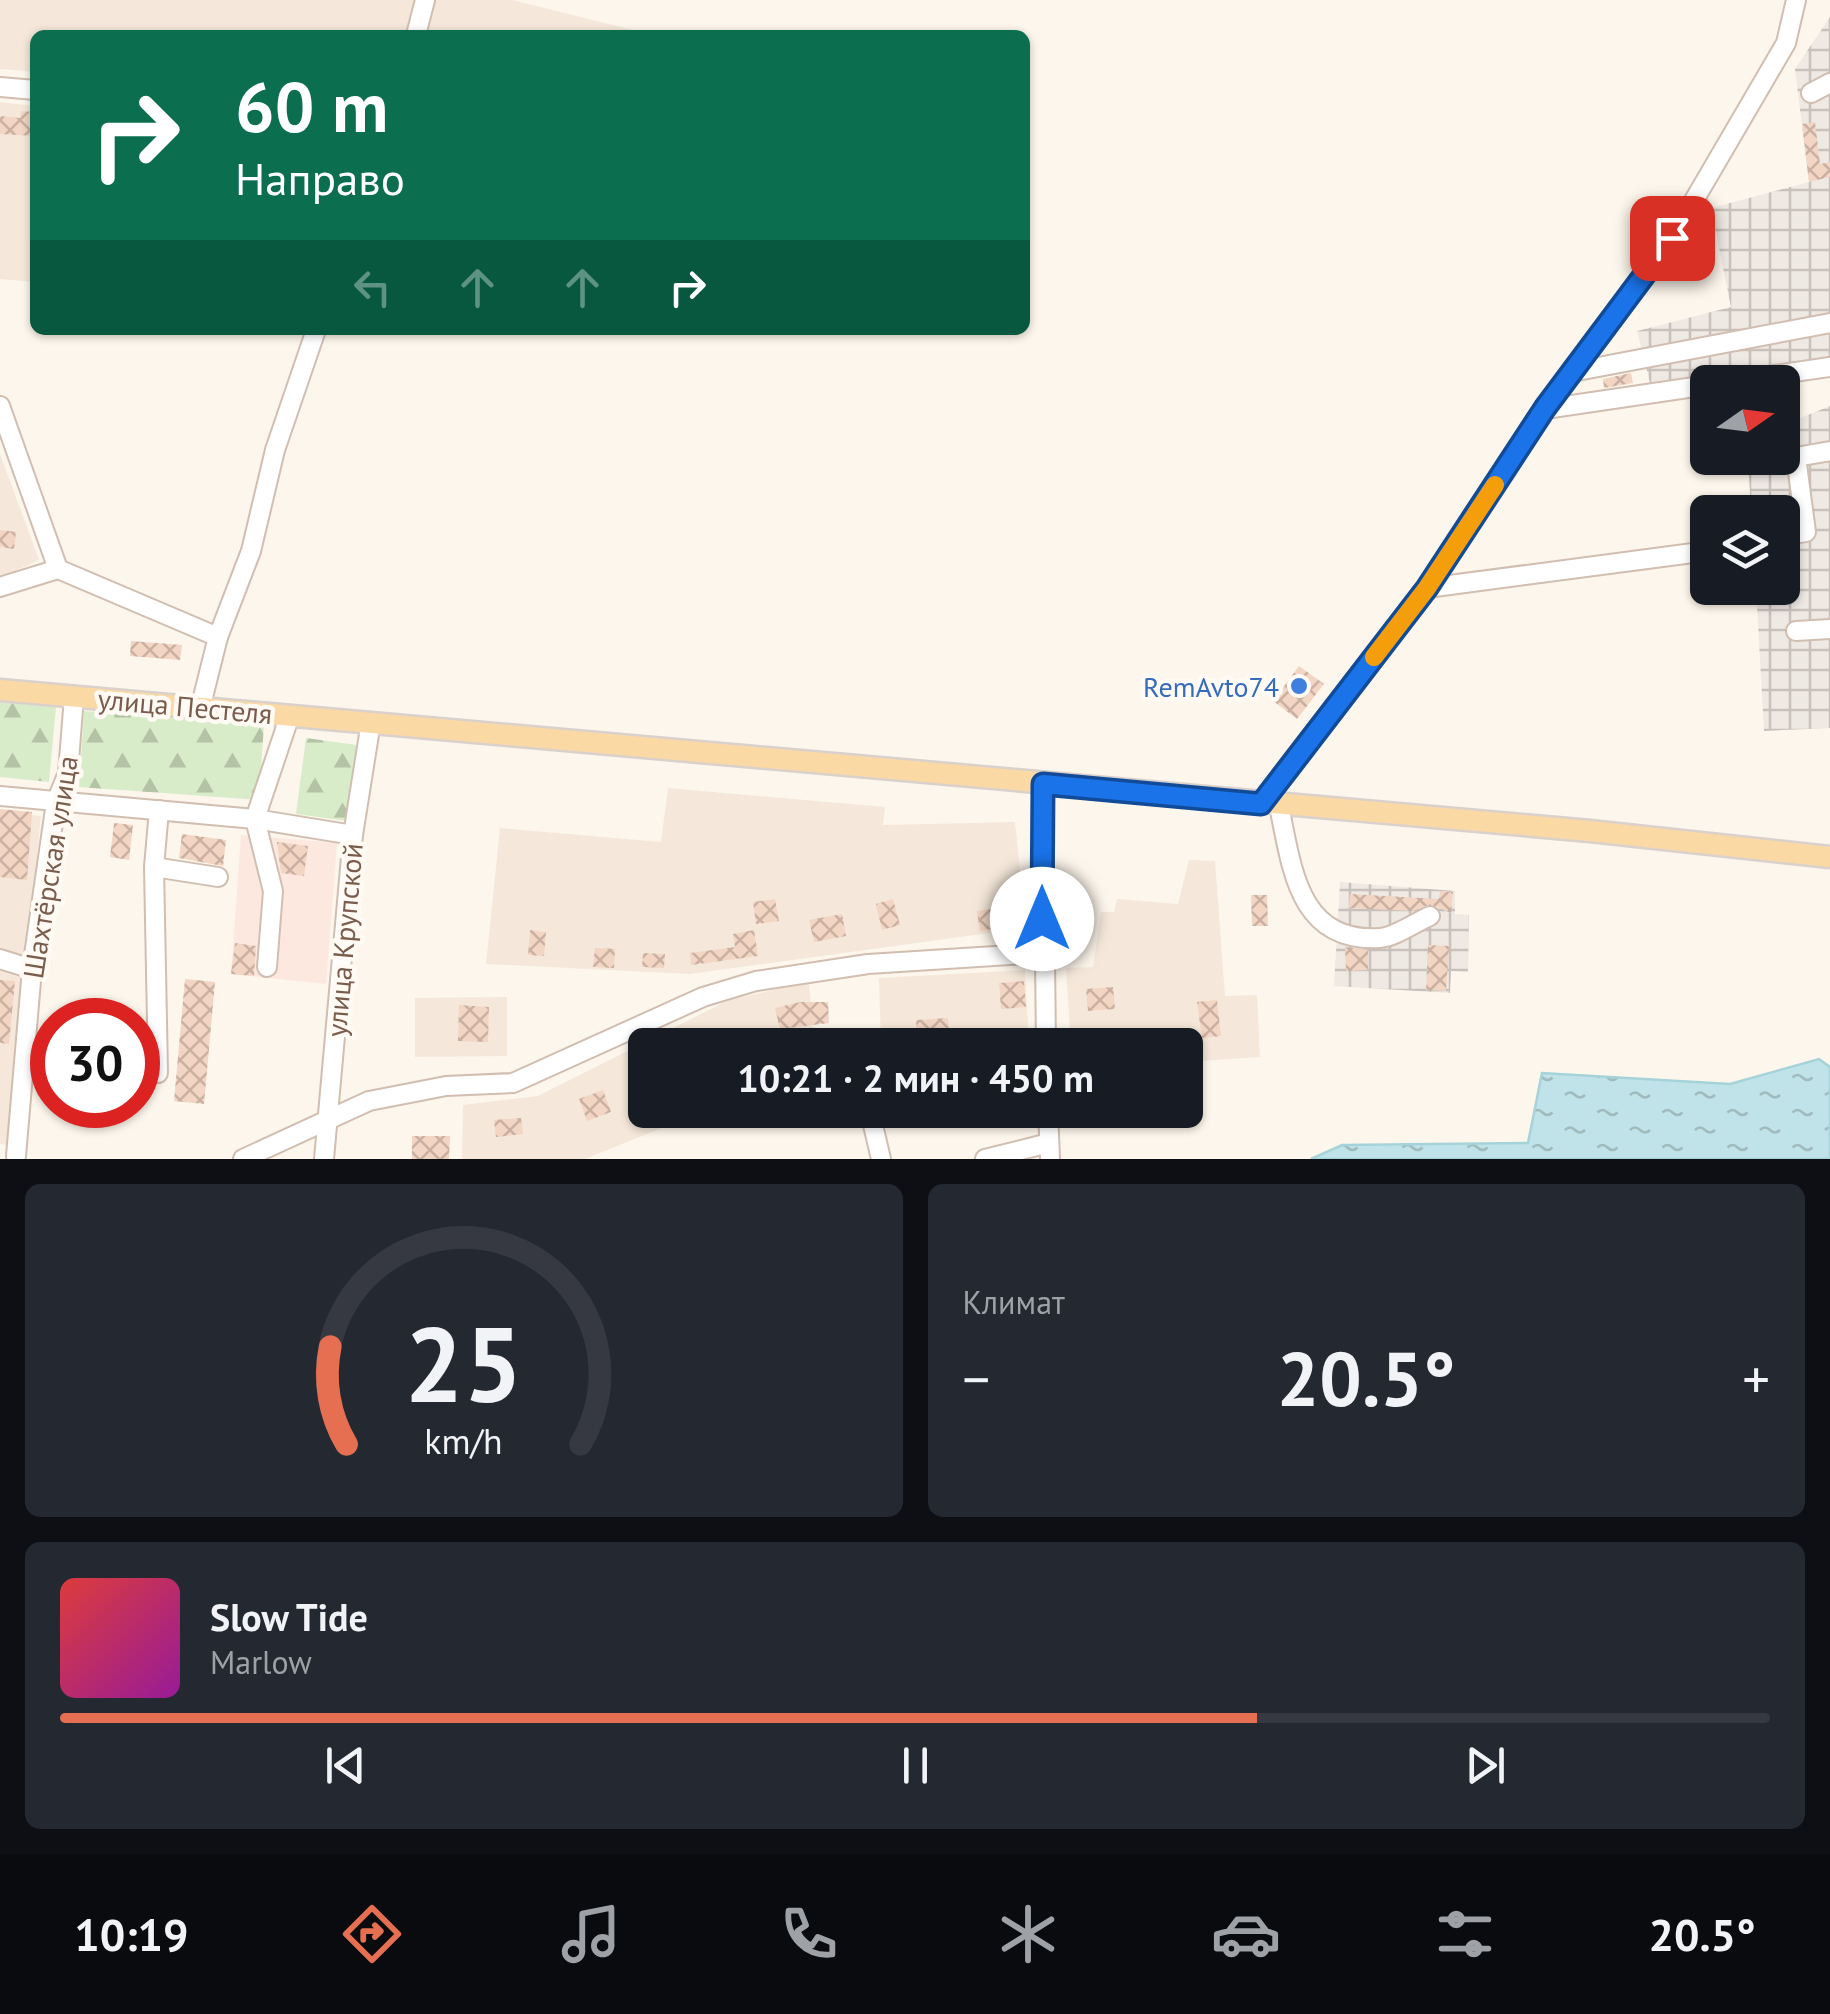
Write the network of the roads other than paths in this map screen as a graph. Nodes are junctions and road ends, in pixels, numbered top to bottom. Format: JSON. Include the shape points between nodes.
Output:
{"nodes":[{"id":1,"x":425,"y":0,"type":"edge"},
{"id":2,"x":1796,"y":0,"type":"edge"},
{"id":3,"x":417,"y":30,"type":"edge"},
{"id":4,"x":1830,"y":83,"type":"edge"},
{"id":5,"x":0,"y":87,"type":"edge"},
{"id":6,"x":30,"y":90,"type":"edge"},
{"id":7,"x":1810,"y":92,"type":"dead end"},
{"id":8,"x":1830,"y":323,"type":"edge"},
{"id":9,"x":314,"y":335,"type":"edge"},
{"id":10,"x":1830,"y":368,"type":"edge"},
{"id":11,"x":1572,"y":372,"type":"junction"},
{"id":12,"x":1800,"y":372,"type":"edge"},
{"id":13,"x":1690,"y":388,"type":"edge"},
{"id":14,"x":0,"y":406,"type":"edge"},
{"id":15,"x":1545,"y":408,"type":"junction"},
{"id":16,"x":1830,"y":451,"type":"edge"},
{"id":17,"x":1800,"y":533,"type":"edge"},
{"id":18,"x":1690,"y":553,"type":"edge"},
{"id":19,"x":58,"y":568,"type":"junction"},
{"id":20,"x":0,"y":586,"type":"edge"},
{"id":21,"x":1427,"y":588,"type":"junction"},
{"id":22,"x":1830,"y":629,"type":"edge"},
{"id":23,"x":1796,"y":631,"type":"dead end"},
{"id":24,"x":218,"y":637,"type":"junction"},
{"id":25,"x":0,"y":690,"type":"edge"},
{"id":26,"x":74,"y":697,"type":"junction"},
{"id":27,"x":200,"y":709,"type":"junction"},
{"id":28,"x":290,"y":715,"type":"junction"},
{"id":29,"x":370,"y":722,"type":"junction"},
{"id":30,"x":1043,"y":784,"type":"junction"},
{"id":31,"x":0,"y":796,"type":"edge"},
{"id":32,"x":56,"y":802,"type":"junction"},
{"id":33,"x":1270,"y":804,"type":"junction"},
{"id":34,"x":160,"y":810,"type":"junction"},
{"id":35,"x":255,"y":820,"type":"junction"},
{"id":36,"x":353,"y":835,"type":"junction"},
{"id":37,"x":1830,"y":858,"type":"edge"},
{"id":38,"x":154,"y":867,"type":"junction"},
{"id":39,"x":218,"y":877,"type":"dead end"},
{"id":40,"x":1430,"y":916,"type":"dead end"},
{"id":41,"x":1042,"y":953,"type":"junction"},
{"id":42,"x":0,"y":960,"type":"edge"},
{"id":43,"x":267,"y":967,"type":"dead end"},
{"id":44,"x":32,"y":969,"type":"junction"},
{"id":45,"x":157,"y":998,"type":"edge"},
{"id":46,"x":1045,"y":1028,"type":"edge"},
{"id":47,"x":327,"y":1122,"type":"junction"},
{"id":48,"x":874,"y":1128,"type":"edge"},
{"id":49,"x":1049,"y":1151,"type":"edge"},
{"id":50,"x":14,"y":1157,"type":"edge"},
{"id":51,"x":243,"y":1159,"type":"edge"},
{"id":52,"x":324,"y":1159,"type":"edge"},
{"id":53,"x":881,"y":1159,"type":"edge"},
{"id":54,"x":984,"y":1159,"type":"edge"}],
"edges":[{"from":1,"to":3,"type":"street"},
{"from":2,"to":11,"type":"street","via":[[1786,43],[1672,238]]},
{"from":4,"to":7,"type":"street"},
{"from":5,"to":6,"type":"street"},
{"from":8,"to":11,"type":"street"},
{"from":9,"to":24,"type":"street","via":[[274,450],[251,551]]},
{"from":10,"to":12,"type":"street"},
{"from":11,"to":15,"type":"street"},
{"from":13,"to":15,"type":"street"},
{"from":14,"to":19,"type":"street"},
{"from":15,"to":21,"type":"street"},
{"from":16,"to":17,"type":"street","via":[[1796,457],[1806,532]]},
{"from":18,"to":21,"type":"street"},
{"from":19,"to":20,"type":"street"},
{"from":19,"to":24,"type":"street"},
{"from":21,"to":33,"type":"street"},
{"from":22,"to":23,"type":"street"},
{"from":24,"to":27,"type":"street"},
{"from":25,"to":26,"type":"main road","name":"улица Пестеля"},
{"from":26,"to":27,"type":"main road","name":"улица Пестеля"},
{"from":26,"to":32,"type":"street","name":"Шахтёрская улица","via":[[68,773]]},
{"from":27,"to":28,"type":"main road","name":"улица Пестеля"},
{"from":28,"to":29,"type":"main road","name":"улица Пестеля"},
{"from":28,"to":35,"type":"street"},
{"from":29,"to":30,"type":"main road","name":"улица Пестеля"},
{"from":29,"to":36,"type":"street","name":"улица Крупской"},
{"from":30,"to":33,"type":"main road","name":"улица Пестеля"},
{"from":30,"to":41,"type":"street"},
{"from":31,"to":32,"type":"street"},
{"from":32,"to":34,"type":"street"},
{"from":32,"to":44,"type":"street","name":"Шахтёрская улица"},
{"from":33,"to":37,"type":"main road","name":"улица Пестеля"},
{"from":33,"to":40,"type":"street","via":[[1311,915],[1337,932],[1382,938]]},
{"from":34,"to":35,"type":"street"},
{"from":34,"to":38,"type":"street"},
{"from":35,"to":36,"type":"street"},
{"from":35,"to":43,"type":"street","via":[[273,891]]},
{"from":36,"to":47,"type":"street","name":"улица Крупской"},
{"from":38,"to":39,"type":"street"},
{"from":38,"to":45,"type":"street"},
{"from":41,"to":46,"type":"street"},
{"from":41,"to":47,"type":"street","via":[[868,964],[756,981],[703,997],[513,1083],[411,1091],[369,1101]]},
{"from":42,"to":44,"type":"street"},
{"from":44,"to":50,"type":"street","name":"Шахтёрская улица"},
{"from":47,"to":51,"type":"street"},
{"from":47,"to":52,"type":"street","name":"улица Крупской"},
{"from":48,"to":53,"type":"street"},
{"from":49,"to":54,"type":"street"}]}
